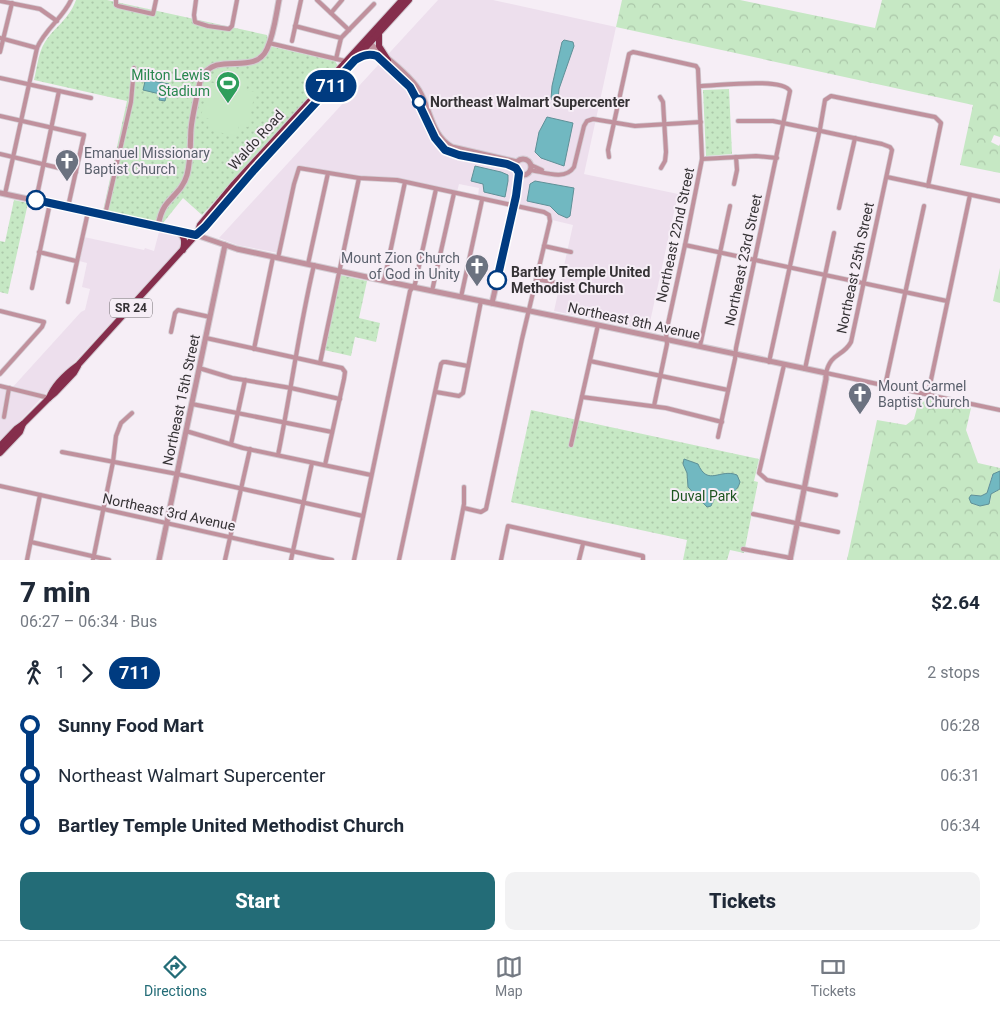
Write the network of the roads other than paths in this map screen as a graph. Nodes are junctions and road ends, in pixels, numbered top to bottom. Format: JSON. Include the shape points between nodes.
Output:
{"nodes":[{"id":1,"x":71,"y":0,"type":"edge"},
{"id":2,"x":156,"y":0,"type":"edge"},
{"id":3,"x":196,"y":0,"type":"edge"},
{"id":4,"x":238,"y":0,"type":"edge"},
{"id":5,"x":279,"y":0,"type":"edge"},
{"id":6,"x":301,"y":0,"type":"edge"},
{"id":7,"x":317,"y":0,"type":"edge"},
{"id":8,"x":342,"y":0,"type":"edge"},
{"id":9,"x":402,"y":0,"type":"edge"},
{"id":10,"x":409,"y":0,"type":"edge"},
{"id":11,"x":0,"y":1,"type":"edge"},
{"id":12,"x":116,"y":2,"type":"edge"},
{"id":13,"x":12,"y":3,"type":"junction"},
{"id":14,"x":374,"y":4,"type":"dead end"},
{"id":15,"x":331,"y":13,"type":"junction"},
{"id":16,"x":57,"y":21,"type":"junction"},
{"id":17,"x":295,"y":26,"type":"junction"},
{"id":18,"x":349,"y":30,"type":"junction"},
{"id":19,"x":379,"y":34,"type":"junction"},
{"id":20,"x":341,"y":38,"type":"junction"},
{"id":21,"x":1,"y":39,"type":"edge"},
{"id":22,"x":292,"y":41,"type":"dead end"},
{"id":23,"x":270,"y":43,"type":"junction"},
{"id":24,"x":366,"y":43,"type":"junction"},
{"id":25,"x":37,"y":48,"type":"junction"},
{"id":26,"x":0,"y":52,"type":"edge"},
{"id":27,"x":377,"y":56,"type":"junction"},
{"id":28,"x":336,"y":59,"type":"junction"},
{"id":29,"x":355,"y":60,"type":"junction"},
{"id":30,"x":388,"y":60,"type":"junction"},
{"id":31,"x":346,"y":62,"type":"junction"},
{"id":32,"x":134,"y":68,"type":"dead end"},
{"id":33,"x":738,"y":77,"type":"dead end"},
{"id":34,"x":0,"y":78,"type":"edge"},
{"id":35,"x":28,"y":84,"type":"junction"},
{"id":36,"x":738,"y":84,"type":"junction"},
{"id":37,"x":699,"y":86,"type":"junction"},
{"id":38,"x":59,"y":91,"type":"junction"},
{"id":39,"x":660,"y":96,"type":"dead end"},
{"id":40,"x":91,"y":98,"type":"dead end"},
{"id":41,"x":426,"y":113,"type":"junction"},
{"id":42,"x":0,"y":116,"type":"edge"},
{"id":43,"x":20,"y":120,"type":"junction"},
{"id":44,"x":738,"y":121,"type":"dead end"},
{"id":45,"x":784,"y":121,"type":"junction"},
{"id":46,"x":701,"y":122,"type":"junction"},
{"id":47,"x":613,"y":123,"type":"junction"},
{"id":48,"x":665,"y":124,"type":"junction"},
{"id":49,"x":51,"y":127,"type":"junction"},
{"id":50,"x":819,"y":131,"type":"junction"},
{"id":51,"x":855,"y":138,"type":"junction"},
{"id":52,"x":0,"y":154,"type":"edge"},
{"id":53,"x":13,"y":157,"type":"junction"},
{"id":54,"x":736,"y":157,"type":"junction"},
{"id":55,"x":609,"y":158,"type":"dead end"},
{"id":56,"x":777,"y":158,"type":"junction"},
{"id":57,"x":702,"y":159,"type":"junction"},
{"id":58,"x":44,"y":164,"type":"junction"},
{"id":59,"x":531,"y":168,"type":"junction"},
{"id":60,"x":661,"y":168,"type":"dead end"},
{"id":61,"x":519,"y":169,"type":"junction"},
{"id":62,"x":76,"y":172,"type":"junction"},
{"id":63,"x":328,"y":173,"type":"junction"},
{"id":64,"x":887,"y":177,"type":"junction"},
{"id":65,"x":359,"y":178,"type":"junction"},
{"id":66,"x":405,"y":182,"type":"junction"},
{"id":67,"x":734,"y":184,"type":"dead end"},
{"id":68,"x":928,"y":186,"type":"junction"},
{"id":69,"x":436,"y":189,"type":"junction"},
{"id":70,"x":2,"y":193,"type":"edge"},
{"id":71,"x":454,"y":193,"type":"junction"},
{"id":72,"x":970,"y":195,"type":"junction"},
{"id":73,"x":36,"y":200,"type":"junction"},
{"id":74,"x":482,"y":200,"type":"junction"},
{"id":75,"x":1000,"y":201,"type":"edge"},
{"id":76,"x":50,"y":204,"type":"junction"},
{"id":77,"x":514,"y":206,"type":"junction"},
{"id":78,"x":730,"y":206,"type":"dead end"},
{"id":79,"x":924,"y":206,"type":"dead end"},
{"id":80,"x":68,"y":208,"type":"junction"},
{"id":81,"x":840,"y":208,"type":"dead end"},
{"id":82,"x":88,"y":212,"type":"junction"},
{"id":83,"x":105,"y":216,"type":"junction"},
{"id":84,"x":158,"y":227,"type":"junction"},
{"id":85,"x":177,"y":231,"type":"junction"},
{"id":86,"x":834,"y":233,"type":"dead end"},
{"id":87,"x":196,"y":235,"type":"junction"},
{"id":88,"x":225,"y":245,"type":"junction"},
{"id":89,"x":686,"y":245,"type":"junction"},
{"id":90,"x":544,"y":246,"type":"junction"},
{"id":91,"x":39,"y":252,"type":"junction"},
{"id":92,"x":183,"y":252,"type":"junction"},
{"id":93,"x":571,"y":252,"type":"dead end"},
{"id":94,"x":721,"y":252,"type":"junction"},
{"id":95,"x":276,"y":257,"type":"junction"},
{"id":96,"x":755,"y":259,"type":"junction"},
{"id":97,"x":76,"y":261,"type":"junction"},
{"id":98,"x":311,"y":264,"type":"junction"},
{"id":99,"x":790,"y":267,"type":"junction"},
{"id":100,"x":340,"y":270,"type":"junction"},
{"id":101,"x":825,"y":274,"type":"junction"},
{"id":102,"x":536,"y":279,"type":"junction"},
{"id":103,"x":384,"y":281,"type":"junction"},
{"id":104,"x":557,"y":283,"type":"dead end"},
{"id":105,"x":864,"y":283,"type":"junction"},
{"id":106,"x":32,"y":288,"type":"dead end"},
{"id":107,"x":413,"y":288,"type":"junction"},
{"id":108,"x":432,"y":291,"type":"junction"},
{"id":109,"x":906,"y":292,"type":"junction"},
{"id":110,"x":461,"y":297,"type":"junction"},
{"id":111,"x":481,"y":301,"type":"junction"},
{"id":112,"x":947,"y":301,"type":"junction"},
{"id":113,"x":68,"y":302,"type":"dead end"},
{"id":114,"x":492,"y":303,"type":"junction"},
{"id":115,"x":528,"y":310,"type":"junction"},
{"id":116,"x":0,"y":311,"type":"edge"},
{"id":117,"x":210,"y":317,"type":"junction"},
{"id":118,"x":598,"y":324,"type":"junction"},
{"id":119,"x":171,"y":332,"type":"dead end"},
{"id":120,"x":206,"y":338,"type":"junction"},
{"id":121,"x":665,"y":339,"type":"junction"},
{"id":122,"x":700,"y":346,"type":"junction"},
{"id":123,"x":254,"y":349,"type":"junction"},
{"id":124,"x":735,"y":354,"type":"junction"},
{"id":125,"x":294,"y":358,"type":"junction"},
{"id":126,"x":590,"y":362,"type":"junction"},
{"id":127,"x":769,"y":362,"type":"junction"},
{"id":128,"x":320,"y":363,"type":"junction"},
{"id":129,"x":784,"y":365,"type":"junction"},
{"id":130,"x":468,"y":366,"type":"junction"},
{"id":131,"x":199,"y":368,"type":"junction"},
{"id":132,"x":805,"y":369,"type":"junction"},
{"id":133,"x":826,"y":373,"type":"junction"},
{"id":134,"x":0,"y":374,"type":"edge"},
{"id":135,"x":660,"y":375,"type":"junction"},
{"id":136,"x":245,"y":380,"type":"junction"},
{"id":137,"x":0,"y":386,"type":"edge"},
{"id":138,"x":885,"y":386,"type":"junction"},
{"id":139,"x":9,"y":388,"type":"junction"},
{"id":140,"x":291,"y":388,"type":"junction"},
{"id":141,"x":728,"y":390,"type":"junction"},
{"id":142,"x":436,"y":392,"type":"junction"},
{"id":143,"x":928,"y":394,"type":"junction"},
{"id":144,"x":582,"y":397,"type":"junction"},
{"id":145,"x":49,"y":398,"type":"junction"},
{"id":146,"x":340,"y":399,"type":"junction"},
{"id":147,"x":192,"y":404,"type":"junction"},
{"id":148,"x":654,"y":406,"type":"junction"},
{"id":149,"x":1000,"y":410,"type":"edge"},
{"id":150,"x":132,"y":413,"type":"dead end"},
{"id":151,"x":238,"y":413,"type":"junction"},
{"id":152,"x":4,"y":417,"type":"dead end"},
{"id":153,"x":285,"y":422,"type":"junction"},
{"id":154,"x":722,"y":422,"type":"junction"},
{"id":155,"x":24,"y":424,"type":"junction"},
{"id":156,"x":186,"y":431,"type":"junction"},
{"id":157,"x":332,"y":432,"type":"junction"},
{"id":158,"x":718,"y":437,"type":"dead end"},
{"id":159,"x":231,"y":444,"type":"junction"},
{"id":160,"x":571,"y":445,"type":"dead end"},
{"id":161,"x":0,"y":446,"type":"edge"},
{"id":162,"x":250,"y":449,"type":"junction"},
{"id":163,"x":62,"y":452,"type":"dead end"},
{"id":164,"x":0,"y":453,"type":"edge"},
{"id":165,"x":278,"y":455,"type":"junction"},
{"id":166,"x":113,"y":462,"type":"junction"},
{"id":167,"x":312,"y":463,"type":"junction"},
{"id":168,"x":325,"y":465,"type":"junction"},
{"id":169,"x":177,"y":474,"type":"junction"},
{"id":170,"x":371,"y":475,"type":"junction"},
{"id":171,"x":0,"y":486,"type":"edge"},
{"id":172,"x":464,"y":487,"type":"dead end"},
{"id":173,"x":805,"y":488,"type":"junction"},
{"id":174,"x":241,"y":489,"type":"junction"},
{"id":175,"x":836,"y":495,"type":"dead end"},
{"id":176,"x":40,"y":496,"type":"junction"},
{"id":177,"x":304,"y":503,"type":"junction"},
{"id":178,"x":464,"y":508,"type":"junction"},
{"id":179,"x":104,"y":509,"type":"junction"},
{"id":180,"x":753,"y":514,"type":"dead end"},
{"id":181,"x":363,"y":516,"type":"junction"},
{"id":182,"x":798,"y":522,"type":"junction"},
{"id":183,"x":166,"y":523,"type":"junction"},
{"id":184,"x":838,"y":532,"type":"dead end"},
{"id":185,"x":230,"y":536,"type":"junction"},
{"id":186,"x":31,"y":542,"type":"junction"},
{"id":187,"x":583,"y":544,"type":"junction"},
{"id":188,"x":743,"y":549,"type":"dead end"},
{"id":189,"x":293,"y":551,"type":"junction"},
{"id":190,"x":93,"y":558,"type":"edge"},
{"id":191,"x":643,"y":558,"type":"edge"},
{"id":192,"x":791,"y":559,"type":"edge"},
{"id":193,"x":27,"y":560,"type":"edge"},
{"id":194,"x":109,"y":560,"type":"edge"},
{"id":195,"x":159,"y":560,"type":"edge"},
{"id":196,"x":226,"y":560,"type":"edge"},
{"id":197,"x":291,"y":560,"type":"edge"},
{"id":198,"x":332,"y":560,"type":"edge"},
{"id":199,"x":354,"y":560,"type":"edge"},
{"id":200,"x":399,"y":560,"type":"edge"},
{"id":201,"x":453,"y":560,"type":"edge"},
{"id":202,"x":501,"y":560,"type":"edge"},
{"id":203,"x":580,"y":560,"type":"edge"}],
"edges":[{"from":1,"to":16,"type":"street"},
{"from":2,"to":12,"type":"street","via":[[153,14]]},
{"from":3,"to":4,"type":"street","via":[[194,20],[223,29],[230,28]]},
{"from":5,"to":23,"type":"street"},
{"from":6,"to":17,"type":"street"},
{"from":7,"to":15,"type":"street"},
{"from":8,"to":15,"type":"street"},
{"from":9,"to":24,"type":"highway","name":"Waldo Road","number":"SR 24"},
{"from":10,"to":19,"type":"highway","name":"Waldo Road","number":"SR 24"},
{"from":11,"to":13,"type":"street"},
{"from":13,"to":16,"type":"street","via":[[40,9]]},
{"from":13,"to":21,"type":"street"},
{"from":14,"to":18,"type":"street"},
{"from":15,"to":18,"type":"street"},
{"from":16,"to":25,"type":"street"},
{"from":17,"to":20,"type":"street"},
{"from":17,"to":22,"type":"street"},
{"from":18,"to":20,"type":"street"},
{"from":19,"to":24,"type":"highway","name":"Waldo Road","number":"SR 24"},
{"from":19,"to":30,"type":"highway","via":[[379,46]]},
{"from":20,"to":28,"type":"street"},
{"from":21,"to":25,"type":"street"},
{"from":21,"to":26,"type":"street"},
{"from":23,"to":28,"type":"street"},
{"from":23,"to":84,"type":"street","via":[[255,61],[219,63],[202,77],[191,128],[187,175],[180,190],[164,207]]},
{"from":24,"to":27,"type":"street"},
{"from":24,"to":29,"type":"highway","name":"Waldo Road","number":"SR 24"},
{"from":24,"to":30,"type":"street"},
{"from":24,"to":31,"type":"highway","name":"Waldo Road","number":"SR 24"},
{"from":25,"to":35,"type":"street"},
{"from":27,"to":29,"type":"highway","via":[[368,55]]},
{"from":27,"to":41,"type":"street","via":[[410,87]]},
{"from":28,"to":31,"type":"street"},
{"from":29,"to":87,"type":"highway","name":"Waldo Road","number":"SR 24"},
{"from":30,"to":41,"type":"street","via":[[416,86]]},
{"from":31,"to":87,"type":"highway","name":"Waldo Road","number":"SR 24","via":[[228,191],[200,224]]},
{"from":32,"to":83,"type":"street","via":[[130,102]]},
{"from":33,"to":36,"type":"street"},
{"from":34,"to":35,"type":"street"},
{"from":35,"to":38,"type":"street"},
{"from":35,"to":43,"type":"street"},
{"from":36,"to":37,"type":"street"},
{"from":36,"to":45,"type":"street","name":"Northeast 23rd Street","via":[[782,85],[790,89]]},
{"from":37,"to":46,"type":"street","name":"Northeast 22nd Street"},
{"from":37,"to":47,"type":"street","name":"Northeast 22nd Street","via":[[696,66],[633,52],[629,54]]},
{"from":38,"to":40,"type":"street"},
{"from":38,"to":49,"type":"street"},
{"from":39,"to":48,"type":"street"},
{"from":41,"to":61,"type":"street","via":[[444,143]]},
{"from":42,"to":43,"type":"street"},
{"from":43,"to":49,"type":"street"},
{"from":43,"to":53,"type":"street"},
{"from":44,"to":45,"type":"street"},
{"from":45,"to":50,"type":"street"},
{"from":45,"to":56,"type":"street","name":"Northeast 23rd Street"},
{"from":46,"to":48,"type":"street"},
{"from":46,"to":57,"type":"street","name":"Northeast 22nd Street"},
{"from":47,"to":48,"type":"street","via":[[635,126]]},
{"from":47,"to":55,"type":"street"},
{"from":47,"to":59,"type":"street","via":[[588,121],[572,171],[563,175]]},
{"from":48,"to":60,"type":"street","via":[[666,152]]},
{"from":49,"to":58,"type":"street"},
{"from":49,"to":62,"type":"street","via":[[84,135]]},
{"from":50,"to":51,"type":"street"},
{"from":50,"to":68,"type":"street","via":[[825,100],[831,96],[934,117],[941,123]]},
{"from":50,"to":99,"type":"street"},
{"from":51,"to":64,"type":"street","name":"Northeast 25th Street","via":[[890,148]]},
{"from":51,"to":81,"type":"street"},
{"from":52,"to":53,"type":"street"},
{"from":53,"to":58,"type":"street"},
{"from":53,"to":70,"type":"street"},
{"from":54,"to":56,"type":"street"},
{"from":54,"to":57,"type":"street"},
{"from":54,"to":67,"type":"street"},
{"from":56,"to":96,"type":"street","name":"Northeast 23rd Street"},
{"from":57,"to":89,"type":"street","name":"Northeast 22nd Street"},
{"from":58,"to":62,"type":"street"},
{"from":58,"to":73,"type":"street"},
{"from":59,"to":61,"type":"street"},
{"from":59,"to":61,"type":"street","via":[[529,161],[520,159]]},
{"from":61,"to":77,"type":"street"},
{"from":62,"to":80,"type":"street"},
{"from":63,"to":65,"type":"street"},
{"from":63,"to":95,"type":"street","via":[[299,168]]},
{"from":63,"to":98,"type":"street"},
{"from":64,"to":68,"type":"street"},
{"from":64,"to":105,"type":"street","name":"Northeast 25th Street"},
{"from":65,"to":66,"type":"street"},
{"from":65,"to":100,"type":"street"},
{"from":66,"to":69,"type":"street"},
{"from":66,"to":103,"type":"street"},
{"from":68,"to":72,"type":"street"},
{"from":69,"to":71,"type":"street"},
{"from":69,"to":107,"type":"street"},
{"from":70,"to":73,"type":"street","name":"Northeast 8th Avenue"},
{"from":71,"to":74,"type":"street"},
{"from":71,"to":108,"type":"street"},
{"from":72,"to":75,"type":"street"},
{"from":72,"to":112,"type":"street"},
{"from":73,"to":76,"type":"street","name":"Northeast 8th Avenue"},
{"from":74,"to":77,"type":"street"},
{"from":74,"to":110,"type":"street"},
{"from":76,"to":80,"type":"street","name":"Northeast 8th Avenue"},
{"from":76,"to":91,"type":"street"},
{"from":77,"to":90,"type":"street","via":[[549,215]]},
{"from":77,"to":114,"type":"street"},
{"from":78,"to":94,"type":"street"},
{"from":79,"to":109,"type":"street"},
{"from":80,"to":82,"type":"street","name":"Northeast 8th Avenue"},
{"from":82,"to":83,"type":"street","name":"Northeast 8th Avenue"},
{"from":82,"to":97,"type":"street"},
{"from":83,"to":84,"type":"street","name":"Northeast 8th Avenue"},
{"from":84,"to":85,"type":"street","name":"Northeast 8th Avenue"},
{"from":85,"to":87,"type":"street","name":"Northeast 8th Avenue"},
{"from":85,"to":92,"type":"highway","via":[[184,239]]},
{"from":86,"to":101,"type":"street"},
{"from":87,"to":88,"type":"street","name":"Northeast 8th Avenue"},
{"from":87,"to":92,"type":"highway","name":"Waldo Road","number":"SR 24"},
{"from":88,"to":95,"type":"street","name":"Northeast 8th Avenue"},
{"from":88,"to":117,"type":"street","name":"Northeast 15th Street"},
{"from":89,"to":94,"type":"street"},
{"from":89,"to":121,"type":"street","name":"Northeast 22nd Street"},
{"from":90,"to":93,"type":"street"},
{"from":90,"to":102,"type":"street"},
{"from":91,"to":97,"type":"street"},
{"from":91,"to":106,"type":"street"},
{"from":92,"to":145,"type":"highway","name":"Waldo Road","number":"SR 24","via":[[70,370]]},
{"from":94,"to":96,"type":"street"},
{"from":94,"to":122,"type":"street"},
{"from":95,"to":98,"type":"street","name":"Northeast 8th Avenue"},
{"from":95,"to":123,"type":"street"},
{"from":96,"to":99,"type":"street"},
{"from":96,"to":124,"type":"street","name":"Northeast 23rd Street"},
{"from":97,"to":113,"type":"street"},
{"from":98,"to":100,"type":"street","name":"Northeast 8th Avenue"},
{"from":98,"to":125,"type":"street"},
{"from":99,"to":101,"type":"street"},
{"from":99,"to":127,"type":"street"},
{"from":100,"to":103,"type":"street","name":"Northeast 8th Avenue"},
{"from":100,"to":128,"type":"street"},
{"from":101,"to":105,"type":"street"},
{"from":101,"to":132,"type":"street"},
{"from":102,"to":104,"type":"street"},
{"from":102,"to":115,"type":"street"},
{"from":103,"to":107,"type":"street","name":"Northeast 8th Avenue"},
{"from":105,"to":109,"type":"street"},
{"from":105,"to":133,"type":"street","name":"Northeast 25th Street","via":[[851,342],[830,360]]},
{"from":107,"to":108,"type":"street","name":"Northeast 8th Avenue"},
{"from":107,"to":170,"type":"street"},
{"from":108,"to":110,"type":"street","name":"Northeast 8th Avenue"},
{"from":109,"to":112,"type":"street"},
{"from":109,"to":138,"type":"street"},
{"from":110,"to":111,"type":"street","name":"Northeast 8th Avenue"},
{"from":111,"to":114,"type":"street","name":"Northeast 8th Avenue"},
{"from":111,"to":130,"type":"street"},
{"from":112,"to":143,"type":"street"},
{"from":114,"to":115,"type":"street","name":"Northeast 8th Avenue"},
{"from":115,"to":118,"type":"street","name":"Northeast 8th Avenue"},
{"from":115,"to":178,"type":"street","via":[[484,511]]},
{"from":116,"to":134,"type":"street","via":[[44,322]]},
{"from":117,"to":119,"type":"street","via":[[178,310]]},
{"from":117,"to":120,"type":"street","name":"Northeast 15th Street"},
{"from":118,"to":121,"type":"street","name":"Northeast 8th Avenue"},
{"from":118,"to":126,"type":"street"},
{"from":120,"to":123,"type":"street"},
{"from":120,"to":131,"type":"street","name":"Northeast 15th Street"},
{"from":121,"to":122,"type":"street","name":"Northeast 8th Avenue"},
{"from":121,"to":135,"type":"street","name":"Northeast 22nd Street","via":[[667,344]]},
{"from":122,"to":124,"type":"street","name":"Northeast 8th Avenue"},
{"from":123,"to":125,"type":"street"},
{"from":124,"to":127,"type":"street","name":"Northeast 8th Avenue"},
{"from":124,"to":141,"type":"street","name":"Northeast 23rd Street"},
{"from":125,"to":128,"type":"street"},
{"from":125,"to":140,"type":"street"},
{"from":126,"to":135,"type":"street"},
{"from":126,"to":144,"type":"street"},
{"from":127,"to":129,"type":"street","name":"Northeast 8th Avenue"},
{"from":128,"to":146,"type":"street","via":[[345,372]]},
{"from":129,"to":132,"type":"street","name":"Northeast 8th Avenue"},
{"from":129,"to":173,"type":"street","via":[[759,473],[767,480]]},
{"from":130,"to":142,"type":"street","via":[[463,393],[459,396]]},
{"from":130,"to":142,"type":"street","via":[[443,362]]},
{"from":131,"to":136,"type":"street"},
{"from":131,"to":147,"type":"street","name":"Northeast 15th Street"},
{"from":132,"to":133,"type":"street","name":"Northeast 8th Avenue"},
{"from":133,"to":138,"type":"street","name":"Northeast 8th Avenue"},
{"from":133,"to":173,"type":"street","name":"Northeast 25th Street"},
{"from":135,"to":141,"type":"street"},
{"from":135,"to":148,"type":"street","name":"Northeast 22nd Street"},
{"from":136,"to":140,"type":"street"},
{"from":136,"to":151,"type":"street"},
{"from":137,"to":139,"type":"street"},
{"from":138,"to":143,"type":"street","name":"Northeast 8th Avenue"},
{"from":139,"to":145,"type":"street"},
{"from":139,"to":152,"type":"street"},
{"from":140,"to":146,"type":"street"},
{"from":140,"to":153,"type":"street"},
{"from":141,"to":154,"type":"street","name":"Northeast 23rd Street"},
{"from":142,"to":200,"type":"street"},
{"from":143,"to":149,"type":"street","name":"Northeast 8th Avenue"},
{"from":144,"to":148,"type":"street"},
{"from":144,"to":160,"type":"street"},
{"from":145,"to":155,"type":"highway","name":"Waldo Road","number":"SR 24"},
{"from":146,"to":157,"type":"street"},
{"from":147,"to":151,"type":"street"},
{"from":147,"to":156,"type":"street","name":"Northeast 15th Street"},
{"from":148,"to":154,"type":"street"},
{"from":150,"to":166,"type":"street","via":[[121,424],[116,436]]},
{"from":151,"to":153,"type":"street"},
{"from":151,"to":159,"type":"street"},
{"from":153,"to":157,"type":"street"},
{"from":153,"to":165,"type":"street"},
{"from":154,"to":158,"type":"street","name":"Northeast 23rd Street"},
{"from":155,"to":161,"type":"highway","name":"Waldo Road","number":"SR 24"},
{"from":155,"to":164,"type":"highway","name":"Waldo Road","number":"SR 24"},
{"from":156,"to":159,"type":"street"},
{"from":156,"to":169,"type":"street","name":"Northeast 15th Street"},
{"from":157,"to":168,"type":"street"},
{"from":159,"to":162,"type":"street"},
{"from":162,"to":165,"type":"street"},
{"from":162,"to":174,"type":"street"},
{"from":163,"to":166,"type":"street"},
{"from":165,"to":167,"type":"street"},
{"from":166,"to":169,"type":"street"},
{"from":166,"to":179,"type":"street"},
{"from":167,"to":168,"type":"street"},
{"from":167,"to":177,"type":"street"},
{"from":168,"to":170,"type":"street"},
{"from":169,"to":174,"type":"street"},
{"from":169,"to":183,"type":"street","name":"Northeast 15th Street"},
{"from":170,"to":181,"type":"street"},
{"from":171,"to":176,"type":"street","name":"Northeast 3rd Avenue"},
{"from":172,"to":178,"type":"street"},
{"from":173,"to":175,"type":"street"},
{"from":173,"to":182,"type":"street","name":"Northeast 25th Street"},
{"from":174,"to":177,"type":"street"},
{"from":174,"to":185,"type":"street"},
{"from":176,"to":179,"type":"street","name":"Northeast 3rd Avenue"},
{"from":176,"to":186,"type":"street"},
{"from":177,"to":181,"type":"street"},
{"from":177,"to":189,"type":"street"},
{"from":178,"to":201,"type":"street"},
{"from":179,"to":183,"type":"street","name":"Northeast 3rd Avenue"},
{"from":179,"to":190,"type":"street"},
{"from":180,"to":182,"type":"street"},
{"from":181,"to":199,"type":"street"},
{"from":182,"to":184,"type":"street"},
{"from":182,"to":192,"type":"street","name":"Northeast 25th Street"},
{"from":183,"to":185,"type":"street","name":"Northeast 3rd Avenue"},
{"from":183,"to":195,"type":"street","name":"Northeast 15th Street"},
{"from":185,"to":189,"type":"street","name":"Northeast 3rd Avenue"},
{"from":185,"to":196,"type":"street"},
{"from":186,"to":190,"type":"street"},
{"from":186,"to":193,"type":"street"},
{"from":187,"to":191,"type":"street"},
{"from":187,"to":202,"type":"street","via":[[508,526]]},
{"from":187,"to":203,"type":"street"},
{"from":188,"to":192,"type":"street"},
{"from":189,"to":197,"type":"street"},
{"from":189,"to":198,"type":"street","name":"Northeast 3rd Avenue"},
{"from":190,"to":194,"type":"street"}]}
